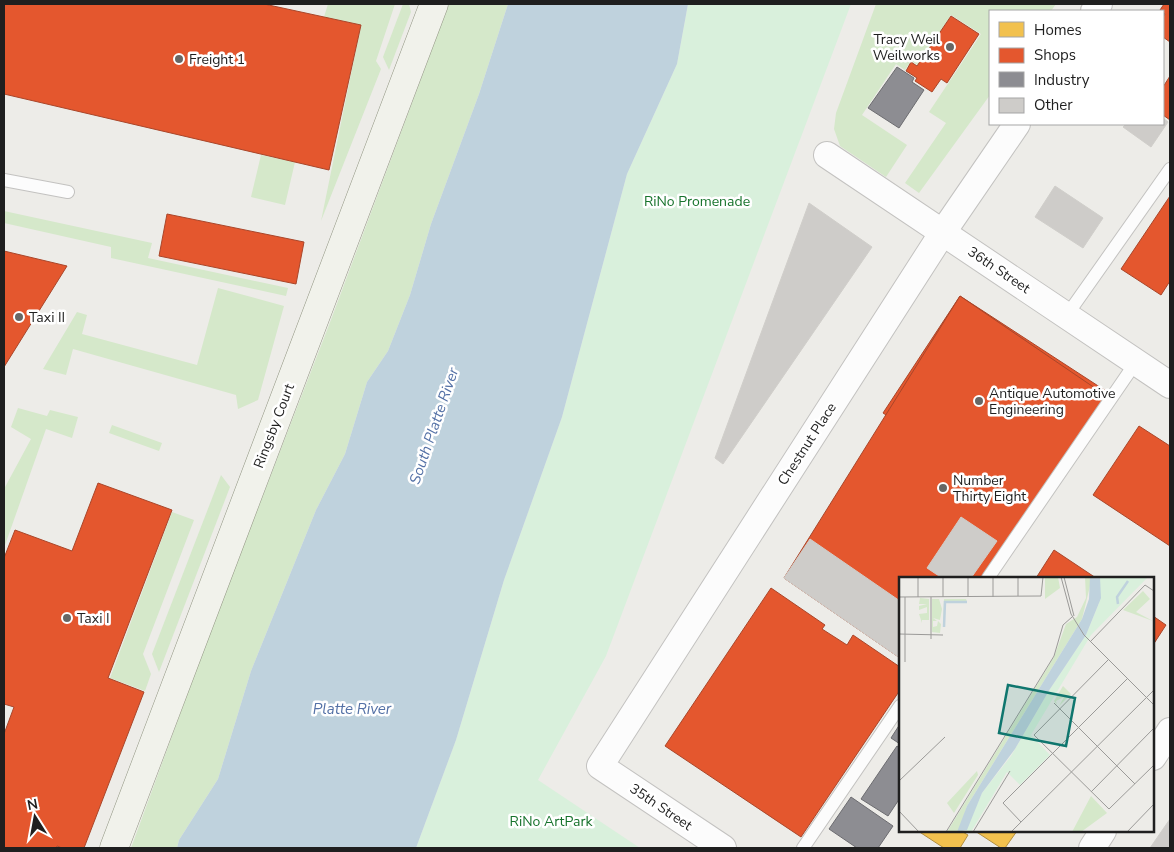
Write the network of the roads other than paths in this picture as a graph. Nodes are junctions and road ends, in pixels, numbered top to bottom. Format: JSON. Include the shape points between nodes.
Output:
{"nodes":[{"id":1,"x":434,"y":4,"type":"edge"},
{"id":2,"x":1016,"y":125,"type":"edge"},
{"id":3,"x":827,"y":155,"type":"dead end"},
{"id":4,"x":1170,"y":169,"type":"edge"},
{"id":5,"x":4,"y":180,"type":"edge"},
{"id":6,"x":68,"y":192,"type":"dead end"},
{"id":7,"x":943,"y":232,"type":"junction"},
{"id":8,"x":1067,"y":316,"type":"junction"},
{"id":9,"x":1136,"y":362,"type":"junction"},
{"id":10,"x":1170,"y":385,"type":"edge"},
{"id":11,"x":989,"y":577,"type":"edge"},
{"id":12,"x":899,"y":707,"type":"edge"},
{"id":13,"x":600,"y":766,"type":"joint"},
{"id":14,"x":1103,"y":832,"type":"edge"},
{"id":15,"x":114,"y":848,"type":"edge"},
{"id":16,"x":722,"y":848,"type":"edge"},
{"id":17,"x":803,"y":848,"type":"edge"},
{"id":18,"x":1092,"y":848,"type":"edge"}],
"edges":[{"from":1,"to":15,"type":"street","name":"Ringsby Court"},
{"from":2,"to":7,"type":"street","name":"Chestnut Place"},
{"from":3,"to":7,"type":"street","name":"36th Street"},
{"from":4,"to":8,"type":"lane"},
{"from":5,"to":6,"type":"lane"},
{"from":7,"to":8,"type":"street","name":"36th Street"},
{"from":7,"to":13,"type":"street","name":"Chestnut Place"},
{"from":8,"to":9,"type":"street","name":"36th Street"},
{"from":9,"to":10,"type":"street","name":"36th Street"},
{"from":9,"to":11,"type":"lane"},
{"from":12,"to":17,"type":"lane"},
{"from":13,"to":16,"type":"street","name":"35th Street"},
{"from":14,"to":18,"type":"street"}]}
